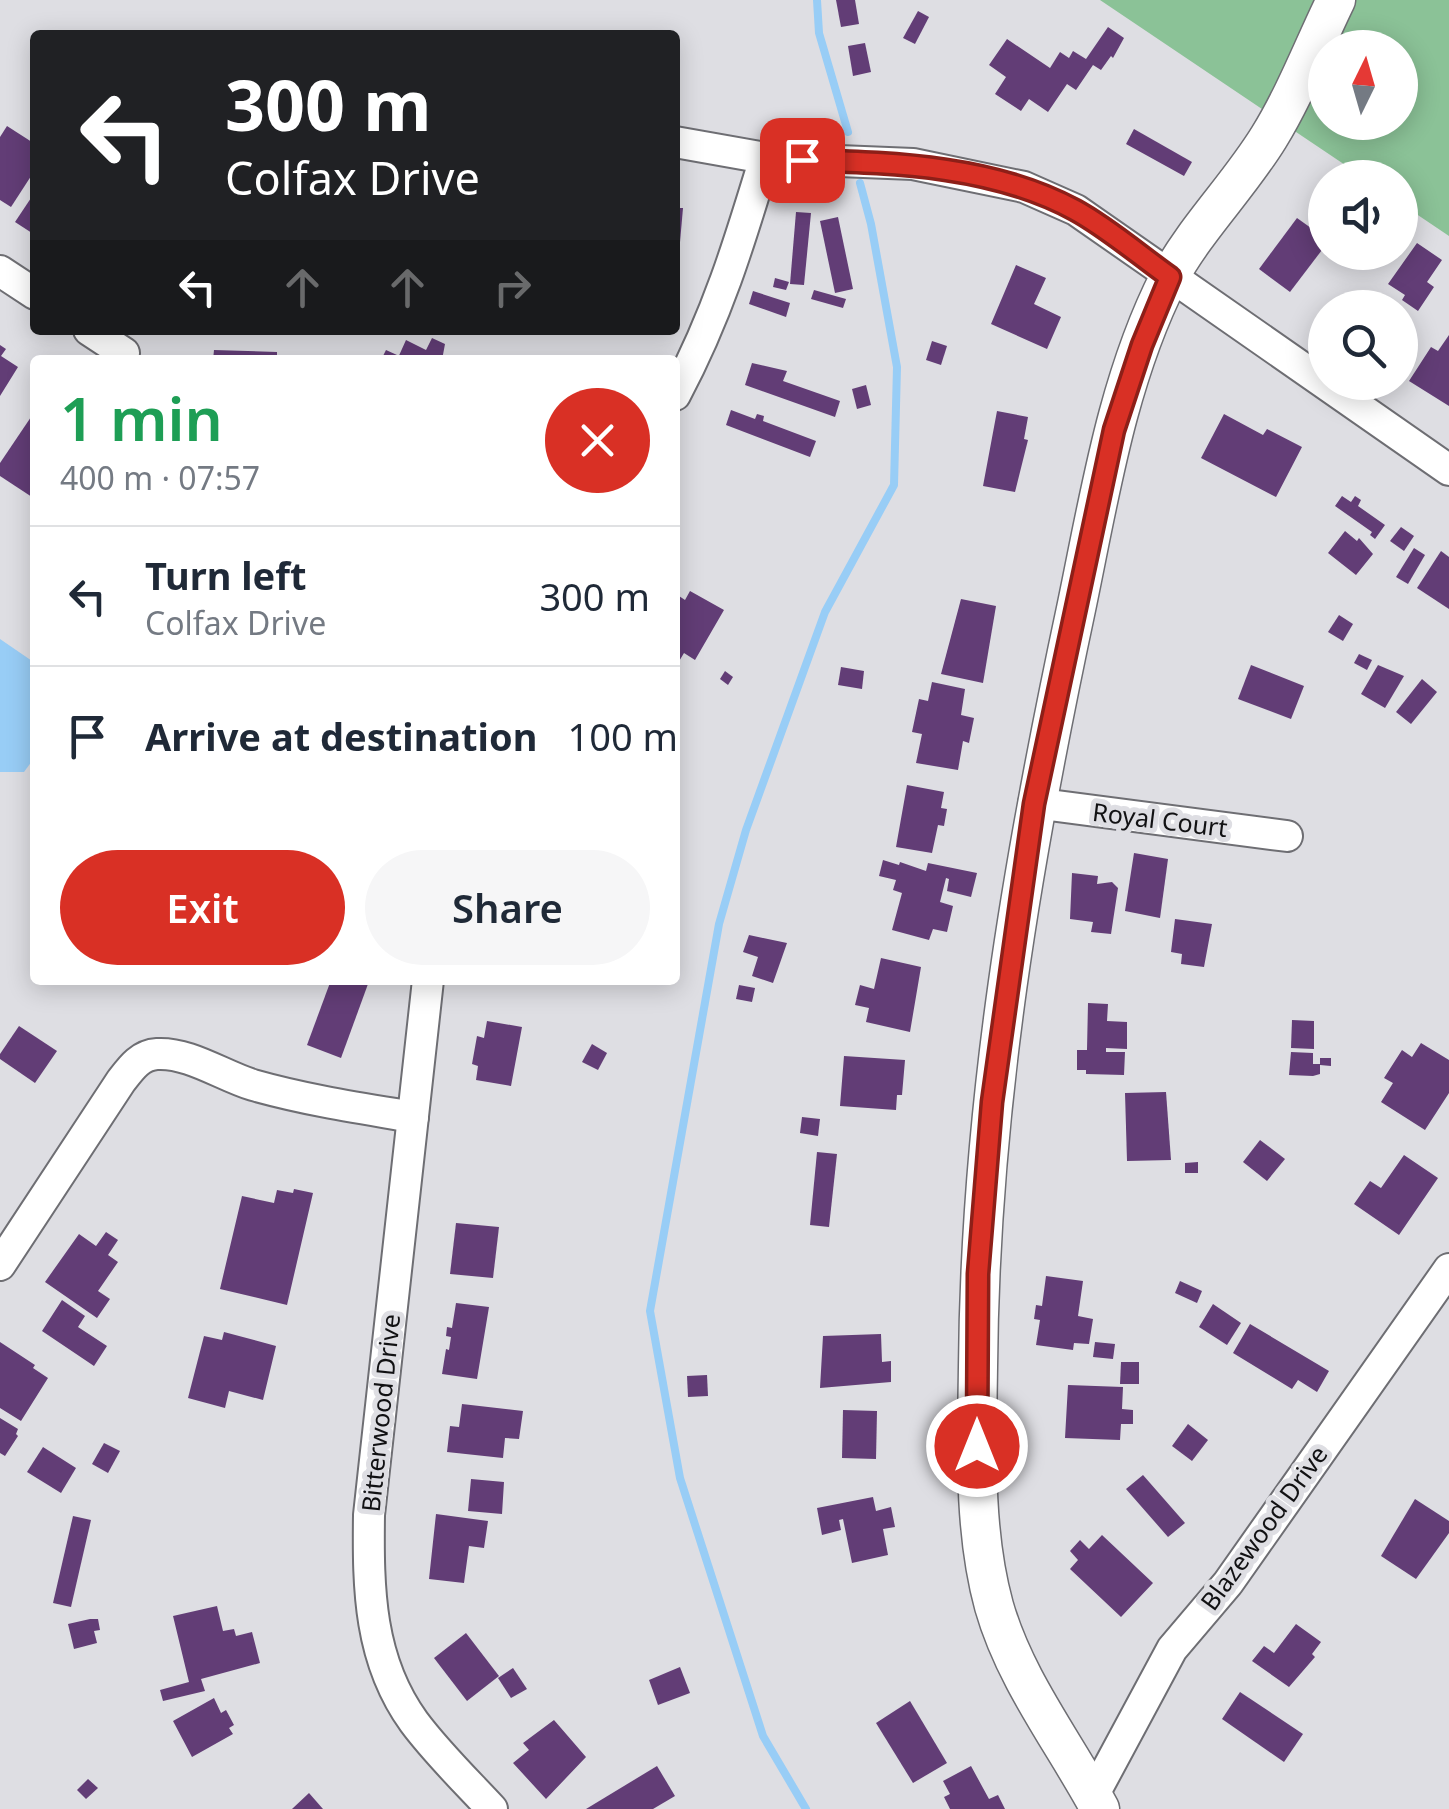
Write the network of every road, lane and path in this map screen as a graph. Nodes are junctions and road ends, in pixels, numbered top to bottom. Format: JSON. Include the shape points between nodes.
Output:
{"nodes":[{"id":1,"x":1336,"y":0,"type":"edge"},
{"id":2,"x":680,"y":143,"type":"edge"},
{"id":3,"x":764,"y":158,"type":"junction"},
{"id":4,"x":0,"y":271,"type":"edge"},
{"id":5,"x":1170,"y":277,"type":"junction"},
{"id":6,"x":30,"y":291,"type":"edge"},
{"id":7,"x":97,"y":335,"type":"edge"},
{"id":8,"x":124,"y":353,"type":"dead end"},
{"id":9,"x":680,"y":386,"type":"edge"},
{"id":10,"x":1449,"y":470,"type":"edge"},
{"id":11,"x":1034,"y":804,"type":"junction"},
{"id":12,"x":1286,"y":836,"type":"dead end"},
{"id":13,"x":427,"y":985,"type":"edge"},
{"id":14,"x":413,"y":1117,"type":"junction"},
{"id":15,"x":0,"y":1264,"type":"edge"},
{"id":16,"x":1449,"y":1269,"type":"edge"},
{"id":17,"x":1097,"y":1802,"type":"edge"},
{"id":18,"x":492,"y":1809,"type":"edge"}],
"edges":[{"from":1,"to":5,"type":"street","via":[[1270,136]]},
{"from":2,"to":3,"type":"street"},
{"from":3,"to":5,"type":"street","via":[[914,164],[1024,187],[1076,210]]},
{"from":3,"to":9,"type":"street","via":[[731,273]]},
{"from":4,"to":6,"type":"street"},
{"from":5,"to":10,"type":"street"},
{"from":5,"to":11,"type":"street","via":[[1114,430]]},
{"from":7,"to":8,"type":"street"},
{"from":11,"to":12,"type":"street","name":"Royal Court"},
{"from":11,"to":17,"type":"street","via":[[1004,1006],[978,1274],[980,1506],[994,1606],[1028,1689]]},
{"from":13,"to":14,"type":"street","name":"Bitterwood Drive"},
{"from":14,"to":15,"type":"street","via":[[312,1101],[152,1054],[121,1081]]},
{"from":14,"to":18,"type":"street","name":"Bitterwood Drive","via":[[369,1515],[373,1625],[386,1673],[414,1722]]},
{"from":16,"to":17,"type":"street","name":"Blazewood Drive","via":[[1228,1583],[1172,1648]]}]}
